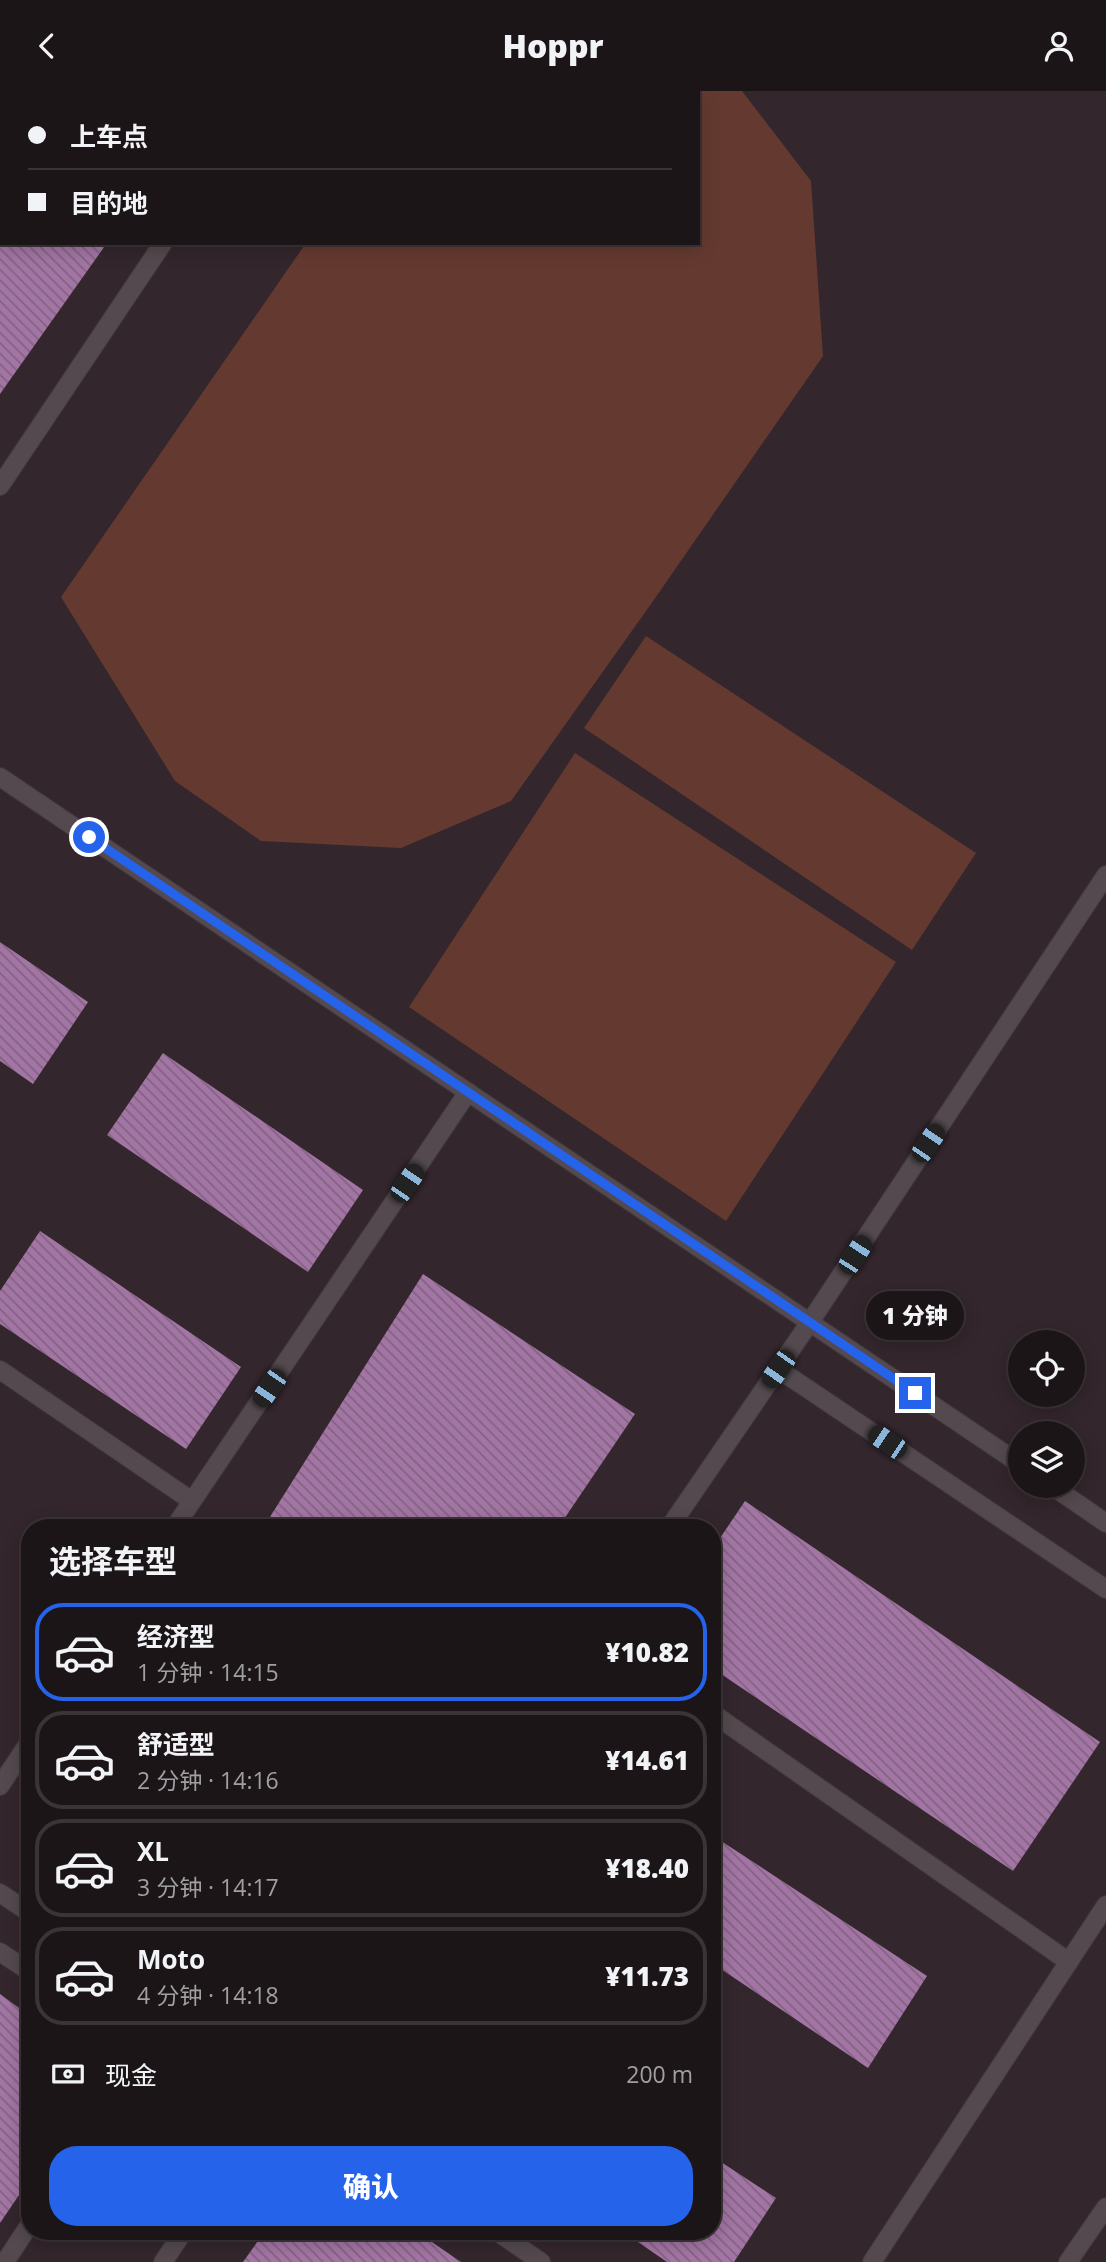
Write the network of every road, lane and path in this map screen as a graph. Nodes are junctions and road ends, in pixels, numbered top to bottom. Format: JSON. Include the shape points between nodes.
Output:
{"nodes":[{"id":1,"x":162,"y":245,"type":"edge"},
{"id":2,"x":0,"y":486,"type":"edge"},
{"id":3,"x":0,"y":777,"type":"edge"},
{"id":4,"x":1106,"y":875,"type":"edge"},
{"id":5,"x":468,"y":1092,"type":"junction"},
{"id":6,"x":810,"y":1322,"type":"junction"},
{"id":7,"x":778,"y":1369,"type":"junction"},
{"id":8,"x":0,"y":1370,"type":"edge"},
{"id":9,"x":1008,"y":1456,"type":"edge"},
{"id":10,"x":1070,"y":1498,"type":"edge"},
{"id":11,"x":192,"y":1501,"type":"junction"},
{"id":12,"x":180,"y":1519,"type":"edge"},
{"id":13,"x":675,"y":1519,"type":"edge"},
{"id":14,"x":1106,"y":1523,"type":"edge"},
{"id":15,"x":1106,"y":1589,"type":"edge"},
{"id":16,"x":721,"y":1719,"type":"edge"},
{"id":17,"x":21,"y":1754,"type":"edge"},
{"id":18,"x":0,"y":1786,"type":"edge"},
{"id":19,"x":0,"y":1893,"type":"edge"},
{"id":20,"x":1106,"y":1905,"type":"edge"},
{"id":21,"x":21,"y":1907,"type":"edge"},
{"id":22,"x":0,"y":1952,"type":"edge"},
{"id":23,"x":1069,"y":1962,"type":"junction"},
{"id":24,"x":21,"y":1966,"type":"edge"},
{"id":25,"x":1106,"y":2207,"type":"edge"},
{"id":26,"x":21,"y":2238,"type":"edge"},
{"id":27,"x":178,"y":2240,"type":"edge"},
{"id":28,"x":509,"y":2240,"type":"edge"},
{"id":29,"x":5,"y":2262,"type":"edge"},
{"id":30,"x":163,"y":2262,"type":"edge"},
{"id":31,"x":541,"y":2262,"type":"edge"},
{"id":32,"x":872,"y":2262,"type":"edge"},
{"id":33,"x":1068,"y":2262,"type":"edge"}],
"edges":[{"from":1,"to":2,"type":"lane"},
{"from":3,"to":5,"type":"lane"},
{"from":4,"to":6,"type":"lane"},
{"from":5,"to":6,"type":"lane"},
{"from":5,"to":11,"type":"lane"},
{"from":6,"to":7,"type":"lane"},
{"from":6,"to":9,"type":"lane"},
{"from":7,"to":13,"type":"lane"},
{"from":7,"to":15,"type":"lane"},
{"from":8,"to":11,"type":"lane"},
{"from":10,"to":14,"type":"lane"},
{"from":11,"to":12,"type":"lane"},
{"from":16,"to":23,"type":"lane"},
{"from":17,"to":18,"type":"lane"},
{"from":19,"to":21,"type":"lane"},
{"from":20,"to":23,"type":"lane"},
{"from":22,"to":24,"type":"lane"},
{"from":23,"to":32,"type":"lane"},
{"from":25,"to":33,"type":"lane"},
{"from":26,"to":29,"type":"lane"},
{"from":27,"to":30,"type":"lane"},
{"from":28,"to":31,"type":"lane"}]}
